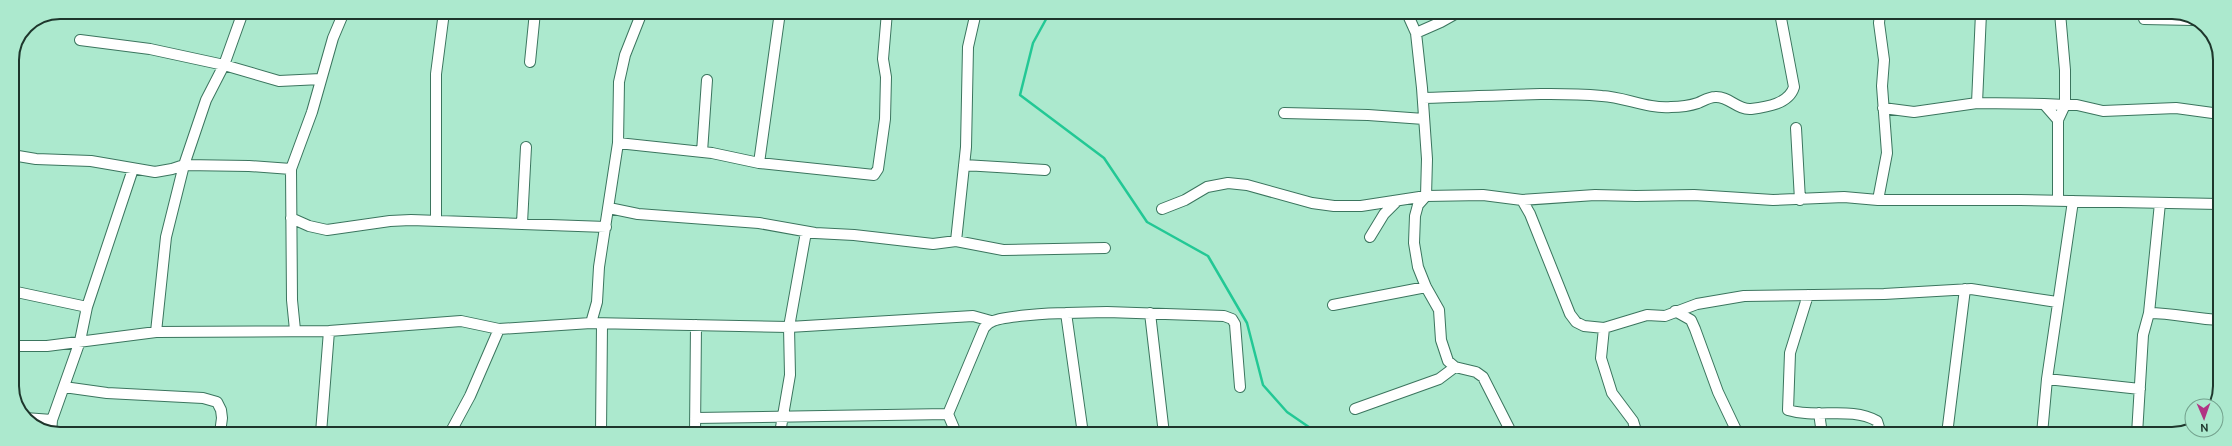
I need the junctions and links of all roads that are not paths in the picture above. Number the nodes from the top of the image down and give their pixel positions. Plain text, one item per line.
1 (240, 19) edge
2 (341, 19) edge
3 (443, 19) edge
4 (534, 19) edge
5 (639, 19) edge
6 (779, 19) edge
7 (886, 19) edge
8 (974, 19) edge
9 (1410, 19) edge
10 (1446, 19) edge
11 (1781, 19) edge
12 (1879, 19) edge
13 (1981, 19) edge
14 (2061, 19) edge
15 (2144, 19) dead end
16 (2177, 20) edge
17 (1416, 33) junction
18 (80, 40) dead end
19 (530, 62) dead end
20 (224, 65) junction
21 (322, 79) junction
22 (707, 80) dead end
23 (298, 81) junction
24 (317, 94) junction
25 (1423, 98) junction
26 (1977, 103) junction
27 (2044, 104) junction
28 (2065, 105) junction
29 (1883, 108) junction
30 (1284, 113) dead end
31 (2213, 113) edge
32 (1424, 119) junction
33 (2058, 120) junction
34 (1796, 128) dead end
35 (618, 143) junction
36 (526, 147) dead end
37 (702, 152) junction
38 (19, 156) edge
39 (759, 163) junction
40 (184, 165) junction
41 (964, 165) junction
42 (133, 169) junction
43 (291, 169) junction
44 (1045, 170) dead end
45 (1426, 196) junction
46 (1522, 200) junction
47 (1800, 200) junction
48 (1878, 200) junction
49 (2058, 201) junction
50 (2073, 201) junction
51 (1396, 202) junction
52 (2160, 203) junction
53 (2213, 204) edge
54 (609, 208) junction
55 (1162, 209) dead end
56 (291, 218) junction
57 (436, 220) junction
58 (522, 223) junction
59 (606, 227) junction
60 (806, 232) junction
61 (1370, 237) dead end
62 (956, 242) junction
63 (1105, 248) dead end
64 (1426, 287) junction
65 (1965, 289) junction
66 (19, 292) edge
67 (1808, 295) junction
68 (2057, 302) junction
69 (1333, 305) dead end
70 (87, 306) junction
71 (1675, 311) junction
72 (1066, 313) junction
73 (1150, 313) junction
74 (2149, 313) junction
75 (2213, 320) edge
76 (991, 322) junction
77 (591, 324) junction
78 (602, 324) junction
79 (696, 325) junction
80 (789, 326) junction
81 (1604, 328) junction
82 (499, 329) junction
83 (295, 330) junction
84 (329, 331) junction
85 (156, 332) junction
86 (80, 341) junction
87 (19, 346) edge
88 (1455, 367) junction
89 (2047, 378) junction
90 (64, 387) junction
91 (1240, 387) dead end
92 (2140, 389) junction
93 (1355, 409) dead end
94 (1819, 413) junction
95 (948, 414) junction
96 (782, 417) junction
97 (695, 418) junction
98 (35, 419) edge
99 (52, 420) junction
100 (52, 426) edge
101 (220, 427) edge
102 (321, 427) edge
103 (453, 427) edge
104 (601, 427) edge
105 (695, 427) edge
106 (781, 427) edge
107 (953, 427) edge
108 (1082, 427) edge
109 (1163, 427) edge
110 (1508, 427) edge
111 (1635, 427) edge
112 (1735, 427) edge
113 (1821, 427) edge
114 (1879, 427) edge
115 (1948, 427) edge
116 (2043, 427) edge
117 (2137, 427) edge

1 - 20 street
2 - 21 street
3 - 57 street
4 - 19 street
5 - 35 street
6 - 39 street
7 - 39 street
8 - 41 street
9 - 17 street
10 - 17 street
11 - 25 street
12 - 29 street
13 - 26 street
14 - 28 street
15 - 16 street
17 - 25 street
18 - 20 street
20 - 23 street
20 - 40 street
21 - 23 street
21 - 24 street
22 - 37 street
23 - 24 street
24 - 43 street
25 - 32 street
26 - 27 street
26 - 29 street
27 - 28 street
27 - 33 street
28 - 31 street
28 - 33 street
29 - 48 street
30 - 32 street
32 - 45 street
33 - 49 street
34 - 47 street
35 - 37 street
35 - 54 street
36 - 58 street
37 - 39 street
38 - 42 street
40 - 42 street
40 - 43 street
40 - 85 street
41 - 44 street
41 - 62 street
42 - 70 street
43 - 56 street
45 - 46 street
45 - 51 street
45 - 64 street
46 - 47 street
46 - 81 street
47 - 48 street
48 - 49 street
49 - 50 street
50 - 52 street
50 - 68 street
51 - 55 street
51 - 61 street
52 - 53 street
52 - 74 street
54 - 59 street
54 - 60 street
56 - 57 street
56 - 83 street
57 - 58 street
58 - 59 street
59 - 77 street
60 - 62 street
60 - 80 street
62 - 63 street
64 - 69 street
64 - 88 street
65 - 67 street
65 - 68 street
65 - 115 street
66 - 70 street
67 - 71 street
67 - 94 street
68 - 89 street
70 - 86 street
71 - 81 street
71 - 112 street
72 - 73 street
72 - 76 street
72 - 108 street
73 - 91 street
73 - 109 street
74 - 75 street
74 - 92 street
76 - 80 street
76 - 95 street
77 - 78 street
77 - 82 street
78 - 79 street
78 - 104 street
79 - 80 street
79 - 97 street
80 - 96 street
81 - 111 street
82 - 84 street
82 - 103 street
83 - 84 street
83 - 85 street
84 - 102 street
85 - 86 street
86 - 87 street
86 - 90 street
88 - 93 street
88 - 110 street
89 - 92 street
89 - 116 street
90 - 99 street
90 - 101 street
92 - 117 street
94 - 113 street
94 - 114 street
95 - 96 street
95 - 107 street
96 - 97 street
96 - 106 street
97 - 105 street
98 - 99 street
99 - 100 street

